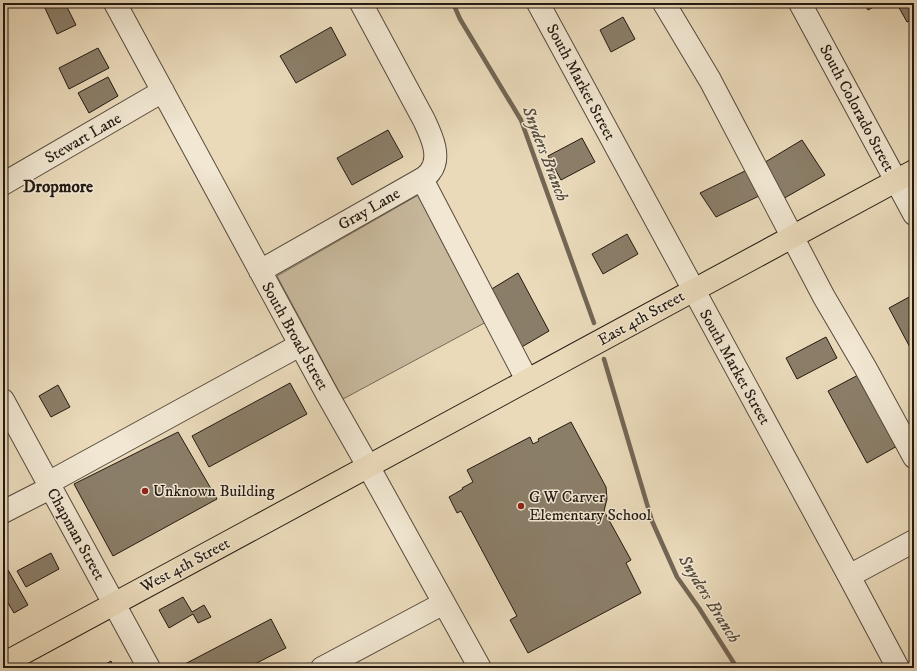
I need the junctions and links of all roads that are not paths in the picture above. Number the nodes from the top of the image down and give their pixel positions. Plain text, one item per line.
1 (115, 3) edge
2 (361, 3) edge
3 (539, 3) edge
4 (664, 3) edge
5 (800, 3) edge
6 (163, 91) junction
7 (905, 176) edge
8 (422, 179) junction
9 (3, 184) edge
10 (914, 214) edge
11 (792, 237) junction
12 (260, 271) junction
13 (694, 290) junction
14 (300, 345) junction
15 (528, 380) junction
16 (3, 400) edge
17 (914, 457) edge
18 (368, 466) junction
19 (49, 485) junction
20 (3, 512) edge
21 (914, 540) edge
22 (849, 576) junction
23 (444, 603) junction
24 (113, 604) junction
25 (3, 664) edge
26 (149, 668) edge
27 (322, 668) edge
28 (480, 668) edge
29 (898, 668) edge

1 - 6 street, South Broad Street
2 - 8 street, Gray Lane
3 - 13 street, South Market Street
4 - 11 street
5 - 7 street, South Colorado Street
6 - 9 street, Stewart Lane
6 - 12 street, South Broad Street
7 - 10 street, South Colorado Street
7 - 11 main road, East 4th Street
8 - 12 street, Gray Lane
8 - 15 street
11 - 13 main road, East 4th Street
11 - 17 street
12 - 14 street, South Broad Street
13 - 15 main road, East 4th Street
13 - 22 street, South Market Street
14 - 18 street, South Broad Street
14 - 19 street
15 - 18 main road, East 4th Street
16 - 19 street, Chapman Street
18 - 23 street, South Broad Street
18 - 24 main road, West 4th Street
19 - 20 street
19 - 24 street, Chapman Street
21 - 22 street
22 - 29 street, South Market Street
23 - 27 street
23 - 28 street, South Broad Street
24 - 25 main road, West 4th Street
24 - 26 street, Chapman Street

